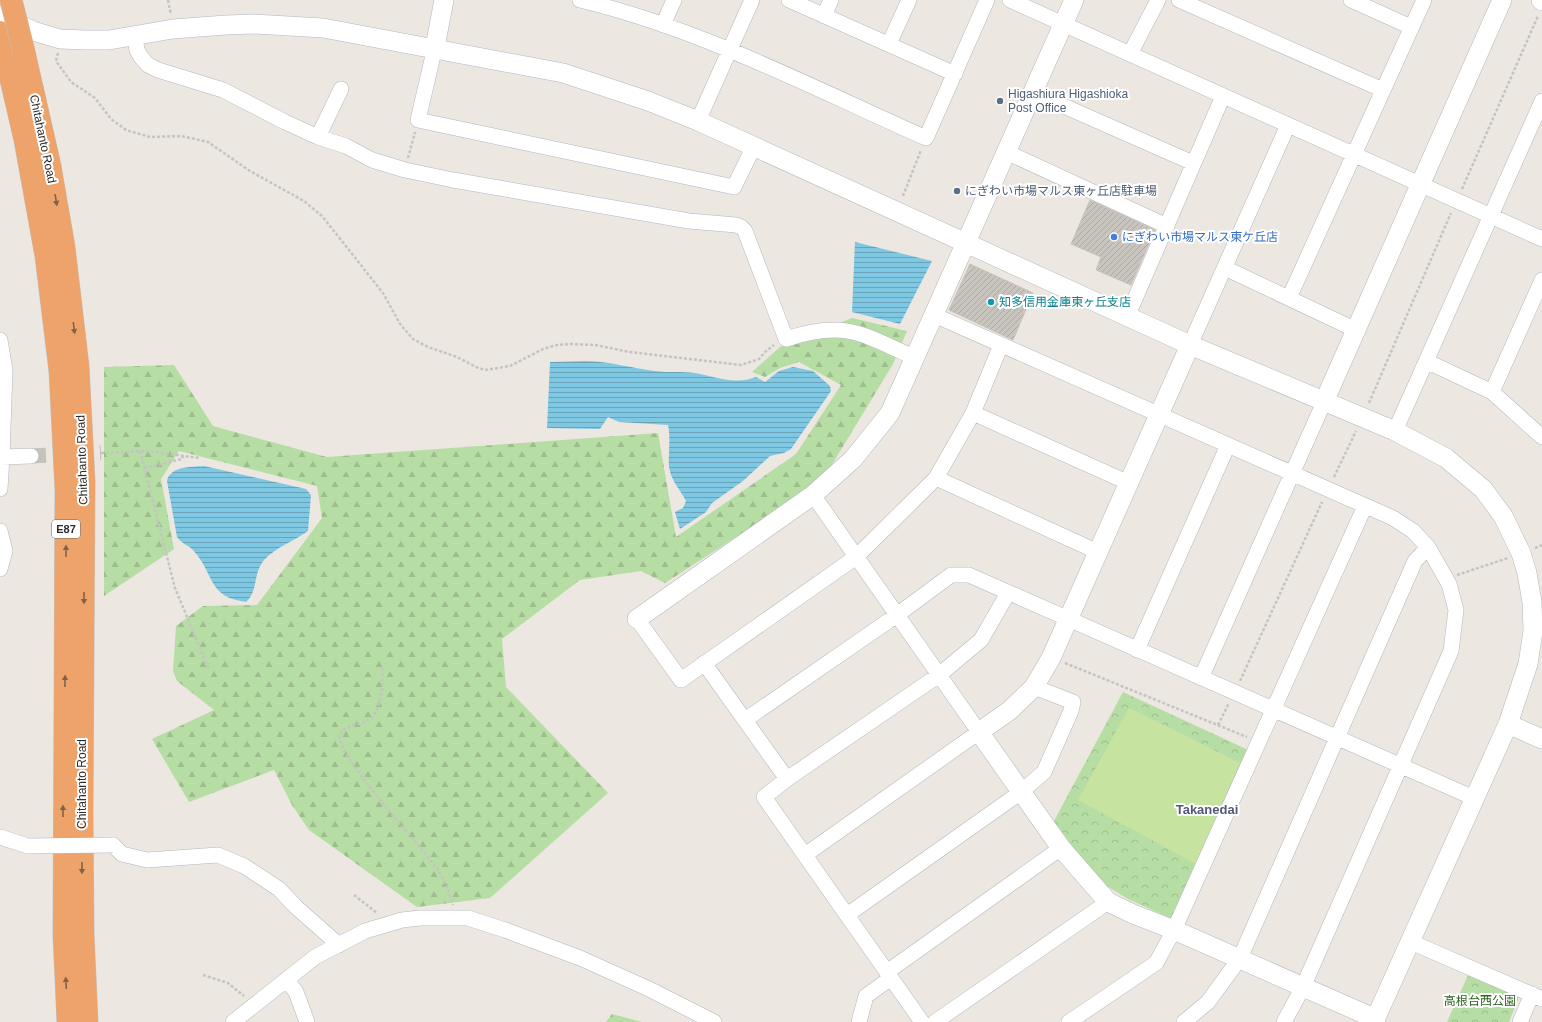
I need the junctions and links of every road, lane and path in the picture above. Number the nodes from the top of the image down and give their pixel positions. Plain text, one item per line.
1 (11, 0) edge
2 (444, 0) edge
3 (674, 0) edge
4 (752, 0) edge
5 (789, 0) edge
6 (831, 0) edge
7 (909, 0) edge
8 (987, 0) edge
9 (1010, 0) edge
10 (1074, 0) edge
11 (1158, 0) edge
12 (1179, 0) edge
13 (1351, 0) edge
14 (1424, 0) edge
15 (1502, 0) edge
16 (589, 1) edge
17 (1540, 5) edge
18 (0, 16) edge
19 (824, 16) junction
20 (1063, 24) junction
21 (663, 25) junction
22 (1411, 27) junction
23 (1, 37) edge
24 (135, 37) junction
25 (60, 39) junction
26 (889, 44) junction
27 (435, 48) junction
28 (730, 50) junction
29 (1130, 54) junction
30 (955, 74) junction
31 (341, 89) dead end
32 (1383, 90) junction
33 (1032, 92) junction
34 (1223, 96) junction
35 (1542, 101) edge
36 (418, 120) junction
37 (698, 121) junction
38 (1288, 125) junction
39 (318, 137) junction
40 (926, 138) junction
41 (754, 146) junction
42 (1006, 152) junction
43 (1354, 155) junction
44 (1194, 163) junction
45 (405, 170) junction
46 (1420, 184) junction
47 (903, 196) dead end
48 (1456, 201) junction
49 (1491, 216) junction
50 (1166, 226) junction
51 (1542, 239) edge
52 (966, 242) junction
53 (1225, 268) junction
54 (1542, 280) edge
55 (1289, 298) junction
56 (934, 314) junction
57 (1127, 317) junction
58 (1356, 330) junction
59 (786, 339) junction
60 (0, 340) edge
61 (1001, 345) junction
62 (1190, 346) junction
63 (913, 357) junction
64 (1426, 361) junction
65 (1492, 392) junction
66 (1324, 402) junction
67 (1366, 408) dead end
68 (973, 413) junction
69 (1159, 415) junction
70 (1358, 427) dead end
71 (1395, 431) junction
72 (1542, 437) edge
73 (1228, 445) junction
74 (140, 451) junction
75 (101, 453) tunnel mouth
76 (31, 456) tunnel mouth
77 (183, 456) junction
78 (2, 457) junction
79 (200, 458) dead end
80 (144, 468) junction
81 (1292, 474) junction
82 (936, 478) junction
83 (1129, 483) junction
84 (0, 489) edge
85 (1328, 490) junction
86 (813, 495) junction
87 (1365, 506) junction
88 (0, 531) edge
89 (1428, 547) junction
90 (1098, 552) junction
91 (1521, 553) junction
92 (856, 557) junction
93 (0, 569) edge
94 (1446, 578) junction
95 (1008, 593) junction
96 (897, 615) junction
97 (637, 619) joint
98 (1068, 619) junction
99 (1137, 650) junction
100 (1051, 658) junction
101 (704, 663) junction
102 (382, 668) dead end
103 (209, 670) dead end
104 (939, 675) junction
105 (1201, 678) junction
106 (1034, 687) junction
107 (1235, 693) junction
108 (1274, 710) junction
109 (745, 720) junction
110 (1508, 724) junction
111 (1218, 725) junction
112 (979, 732) junction
113 (1337, 738) junction
114 (1542, 739) edge
115 (1259, 741) junction
116 (1402, 766) junction
117 (787, 779) junction
118 (1021, 792) junction
119 (1474, 798) junction
120 (0, 837) edge
121 (1061, 848) junction
122 (805, 855) junction
123 (354, 895) dead end
124 (1108, 902) junction
125 (847, 915) junction
126 (454, 918) junction
127 (385, 925) junction
128 (1174, 930) junction
129 (1411, 942) junction
130 (339, 945) junction
131 (1240, 958) junction
132 (203, 975) dead end
133 (889, 975) junction
134 (287, 980) junction
135 (1303, 987) junction
136 (1537, 997) edge
137 (254, 1007) junction
138 (1375, 1020) edge
139 (68, 1022) edge
140 (87, 1022) edge
141 (233, 1022) edge
142 (307, 1022) edge
143 (714, 1022) edge
144 (859, 1022) edge
145 (922, 1022) edge
146 (935, 1022) edge
147 (1069, 1022) edge
148 (1184, 1022) edge
149 (1284, 1022) edge
150 (1520, 1022) edge

1 -> 140 highway, Chitahanto Road / E87, bridge
2 - 27 street
3 - 21 street
4 - 28 street
5 - 19 street
6 - 19 street
7 - 26 street
8 - 30 street
9 - 20 street
10 - 20 street
11 - 29 street
12 - 32 street
13 - 22 street
14 - 22 street
15 - 46 street
16 - 21 street
17 - 48 path
18 - 25 street
19 - 26 street
20 - 29 street
20 - 33 street
21 - 28 street
22 - 32 street
139 -> 23 highway, Chitahanto Road / E87
24 - 25 street
24 - 27 street
24 - 39 street
25 - 59 path
26 - 30 street
27 - 36 street
27 - 37 street
28 - 37 street
28 - 40 street
29 - 34 street
30 - 40 street
31 - 39 street
32 - 43 street
33 - 42 street
33 - 44 street
34 - 38 street
34 - 44 street
35 - 49 street
36 - 41 street
36 - 45 path
37 - 41 street
38 - 43 street
38 - 53 street
39 - 45 street
40 - 47 path
41 - 52 street
42 - 50 street
42 - 52 street
43 - 46 street
43 - 55 street
44 - 50 street
45 - 59 street
46 - 48 street
46 - 58 street
48 - 49 street
48 - 67 path
49 - 51 street
49 - 64 street
50 - 57 street
52 - 56 street
52 - 57 street
53 - 55 street
53 - 62 street
54 - 65 street
55 - 58 street
56 - 61 street
56 - 63 street
57 - 62 street
58 - 66 street
59 - 63 street
60 - 78 street
61 - 68 street
61 - 69 street
62 - 66 street
62 - 69 street
63 - 86 street
64 - 65 street
64 - 71 street
65 - 72 street
66 - 71 street
66 - 81 street
68 - 82 street
68 - 83 street
69 - 73 street
69 - 83 street
70 - 85 path
71 - 91 street
73 - 81 street
73 - 99 street
74 - 75 path
74 - 77 path
74 - 80 path
76 - 78 street
77 - 79 path
77 - 80 path
78 - 84 street
80 - 103 path
81 - 85 street
81 - 105 street
82 - 90 street
82 - 92 street
83 - 90 street
85 - 87 street
85 - 107 path
86 - 92 street
86 - 97 street
87 - 89 street
87 - 108 street
88 - 93 street
89 - 94 street
89 - 113 street
90 - 98 street
91 - 94 path
91 - 110 street
92 - 96 street
92 - 101 street
94 - 116 street
95 - 96 street
95 - 98 street
95 - 104 street
96 - 104 street
96 - 109 street
97 - 101 street
98 - 99 street
98 - 100 street
99 - 105 street
100 - 106 street
100 - 111 path
101 - 109 street
102 - 126 path
104 - 112 street
104 - 117 street
105 - 107 street
106 - 112 street
106 - 118 street
107 - 108 street
107 - 111 path
108 - 113 street
108 - 115 street
109 - 117 street
110 - 114 street
110 - 119 street
111 - 115 path
112 - 118 street
112 - 122 street
113 - 116 street
113 - 131 street
115 - 128 street
116 - 119 street
116 - 135 street
117 - 122 street
118 - 121 street
118 - 125 street
119 - 129 street
120 - 130 street, bridge
121 - 124 street
121 - 133 street
122 - 125 street
123 - 127 path
124 - 128 street
124 - 146 street
125 - 133 street
126 - 127 street
126 - 143 street
127 - 130 street
128 - 131 street
128 - 147 street
129 - 136 street
129 - 138 street
130 - 134 street
131 - 135 street
131 - 148 street
132 - 137 path
133 - 144 street
133 - 145 street
134 - 137 street
134 - 142 street
135 - 138 street
135 - 149 street
136 - 150 street
137 - 141 street

